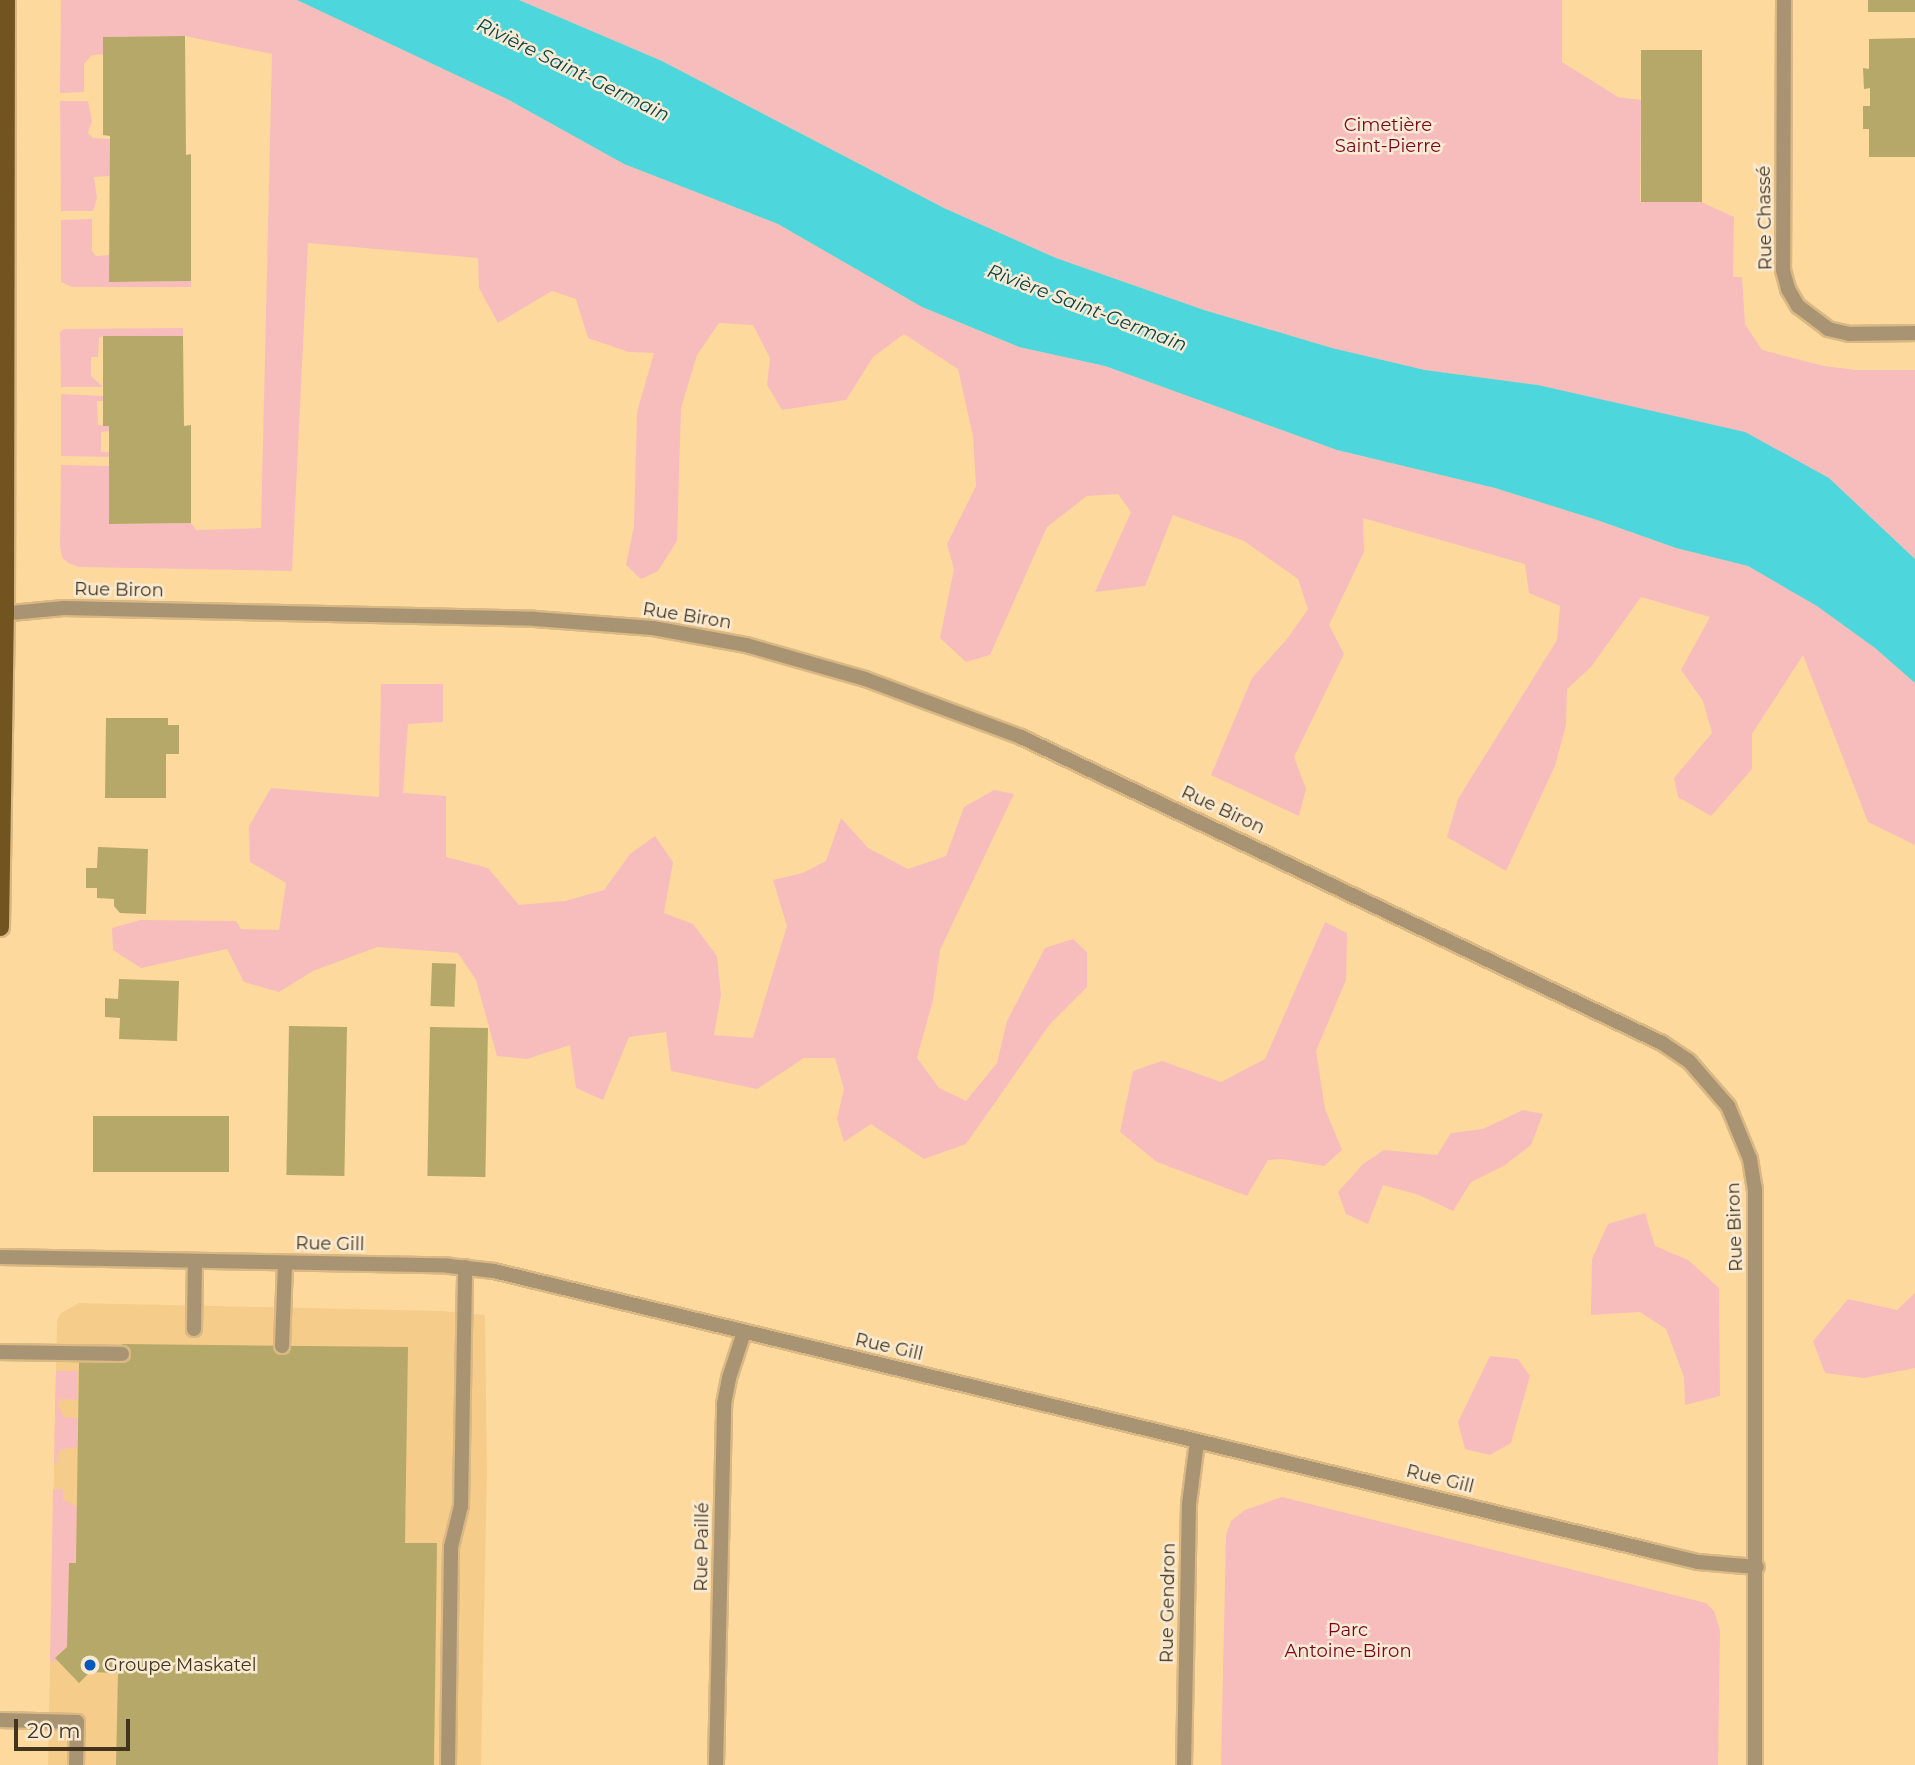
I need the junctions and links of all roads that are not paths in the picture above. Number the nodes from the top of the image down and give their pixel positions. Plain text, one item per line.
1 (5, 0) edge
2 (1784, 0) edge
3 (1915, 333) edge
4 (3, 614) edge
5 (0, 928) edge
6 (0, 1257) edge
7 (195, 1261) junction
8 (285, 1263) junction
9 (465, 1268) junction
10 (194, 1328) dead end
11 (744, 1332) junction
12 (282, 1346) dead end
13 (0, 1352) edge
14 (122, 1354) dead end
15 (1197, 1442) junction
16 (1757, 1567) junction
17 (0, 1720) edge
18 (76, 1765) edge
19 (448, 1765) edge
20 (716, 1765) edge
21 (1184, 1765) edge
22 (1755, 1765) edge

1 - 4 main road
2 - 3 street, Rue Chassé
4 - 5 main road
4 - 16 street, Rue Biron
6 - 7 street, Rue Gill
7 - 8 street, Rue Gill
7 - 10 street
8 - 9 street, Rue Gill
8 - 12 street
9 - 11 street, Rue Gill
9 - 19 street
11 - 15 street, Rue Gill
11 - 20 street, Rue Paillé
13 - 14 street
15 - 16 street, Rue Gill
15 - 21 street, Rue Gendron
16 - 22 street, Rue Biron
17 - 18 street

